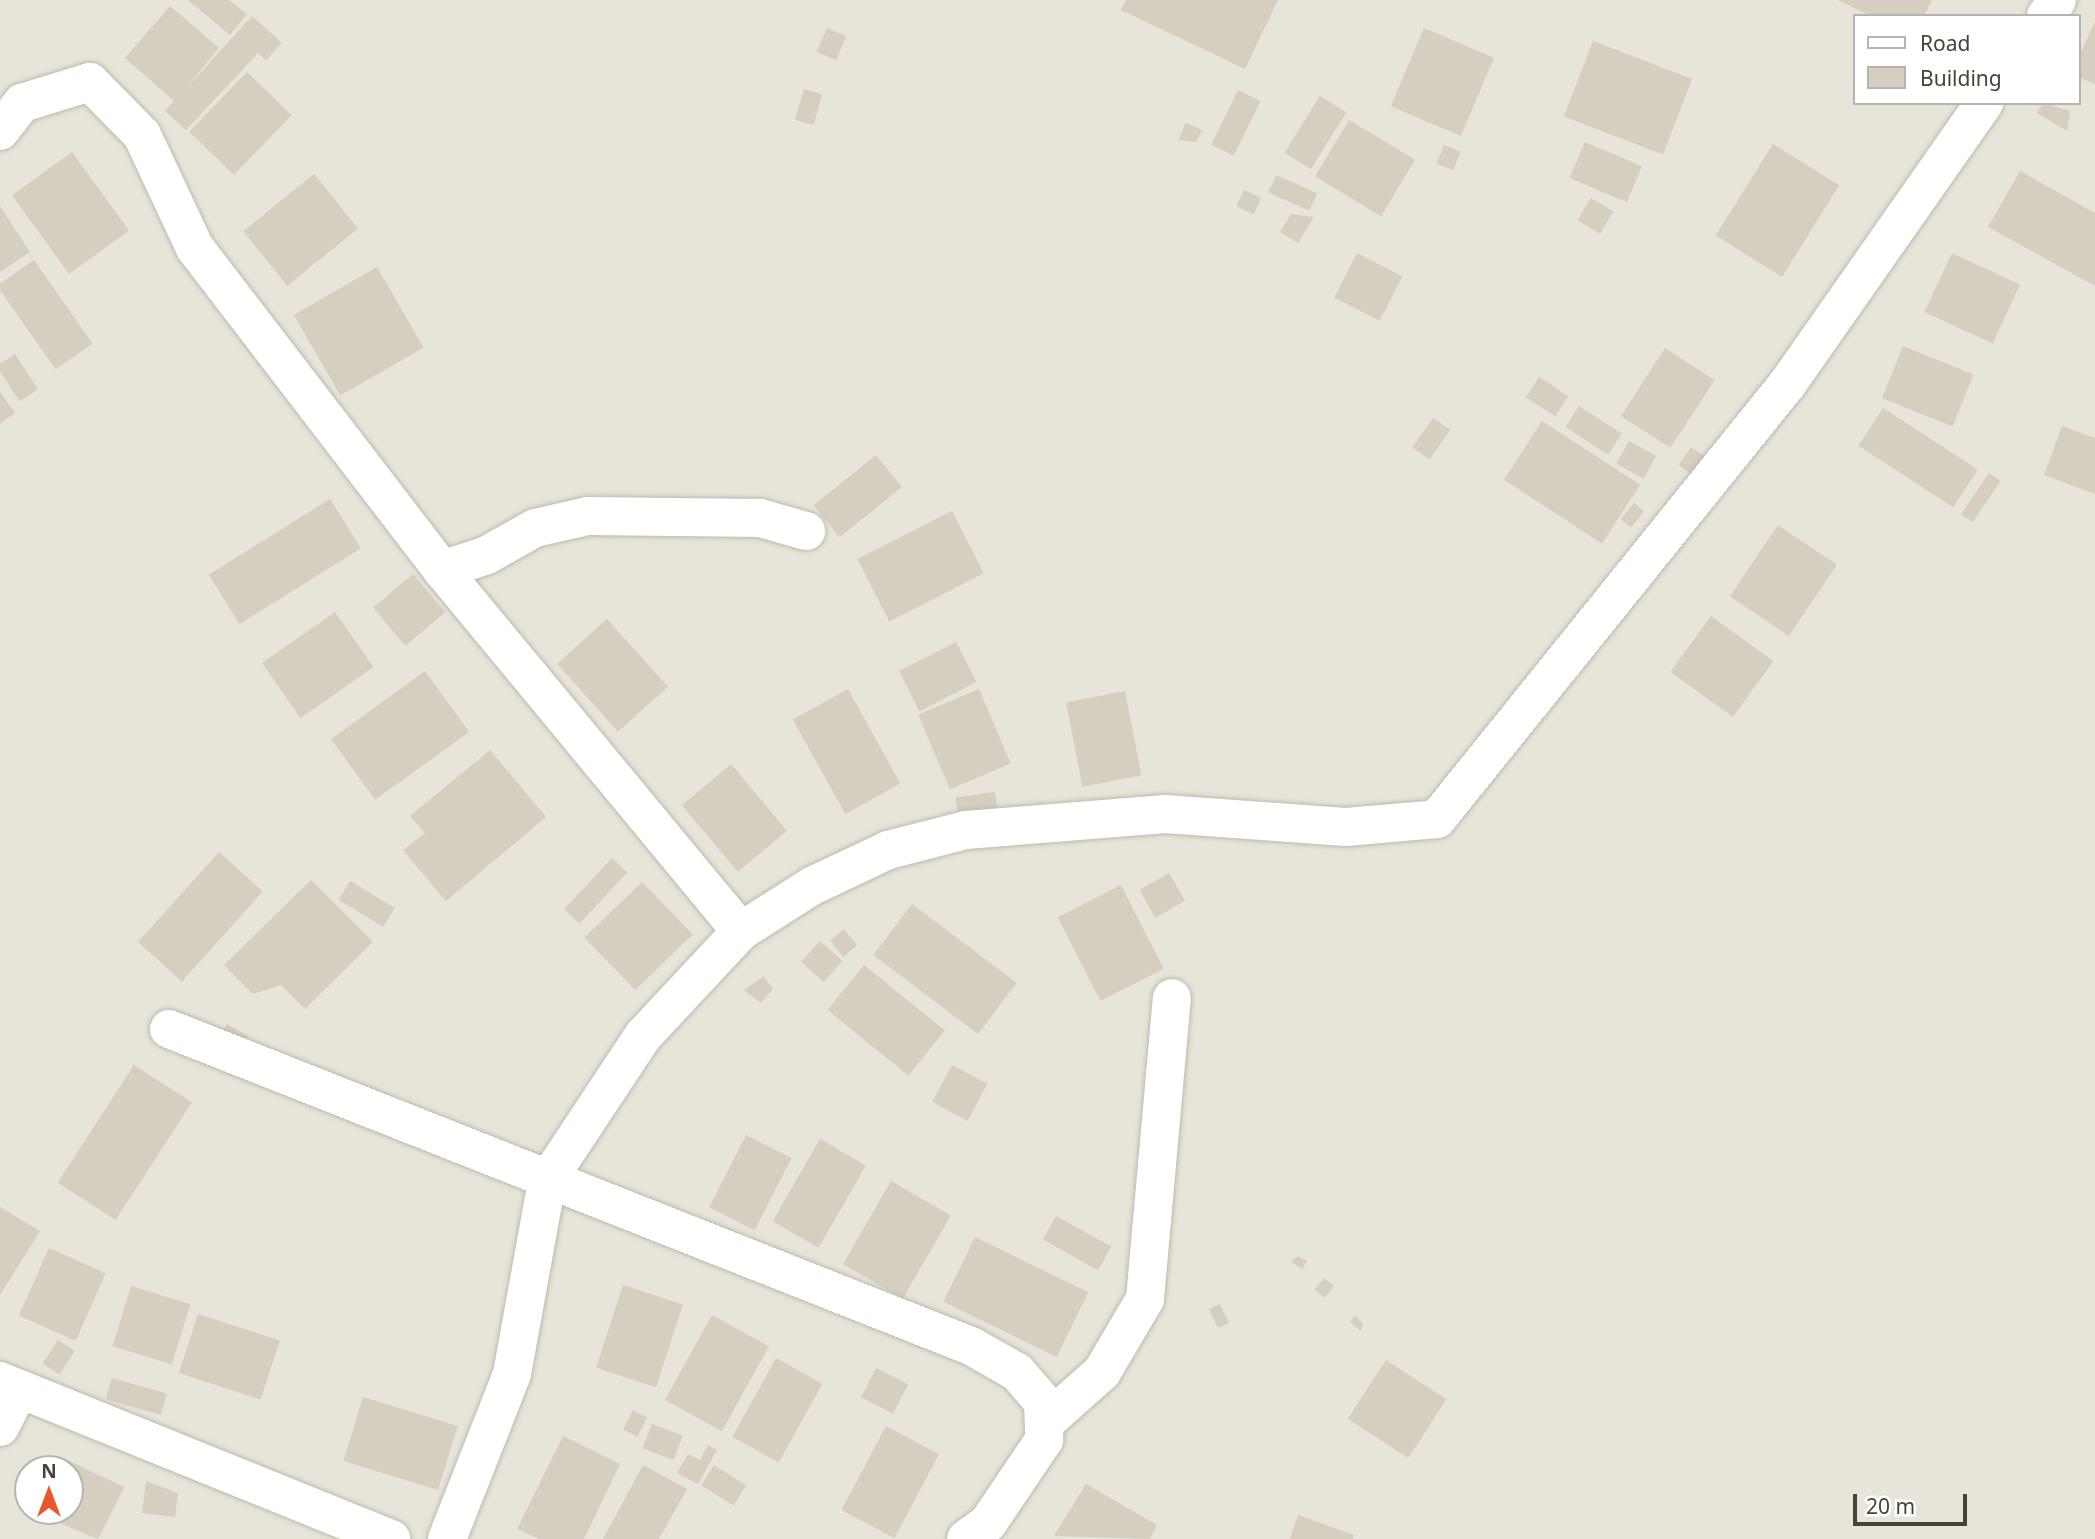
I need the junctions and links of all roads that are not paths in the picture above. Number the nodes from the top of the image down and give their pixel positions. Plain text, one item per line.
1 (1983, 105) edge
2 (0, 131) edge
3 (806, 531) dead end
4 (442, 570) junction
5 (741, 931) junction
6 (1172, 998) dead end
7 (169, 1029) dead end
8 (547, 1181) junction
9 (10, 1386) edge
10 (1048, 1420) junction
11 (0, 1427) edge
12 (988, 1534) edge
13 (391, 1539) edge
14 (447, 1539) edge

1 - 5 street
2 - 4 street
3 - 4 street
4 - 5 street
5 - 8 street
6 - 10 street
7 - 8 street
8 - 10 street
8 - 14 street
9 - 11 street
9 - 13 street
10 - 12 street

